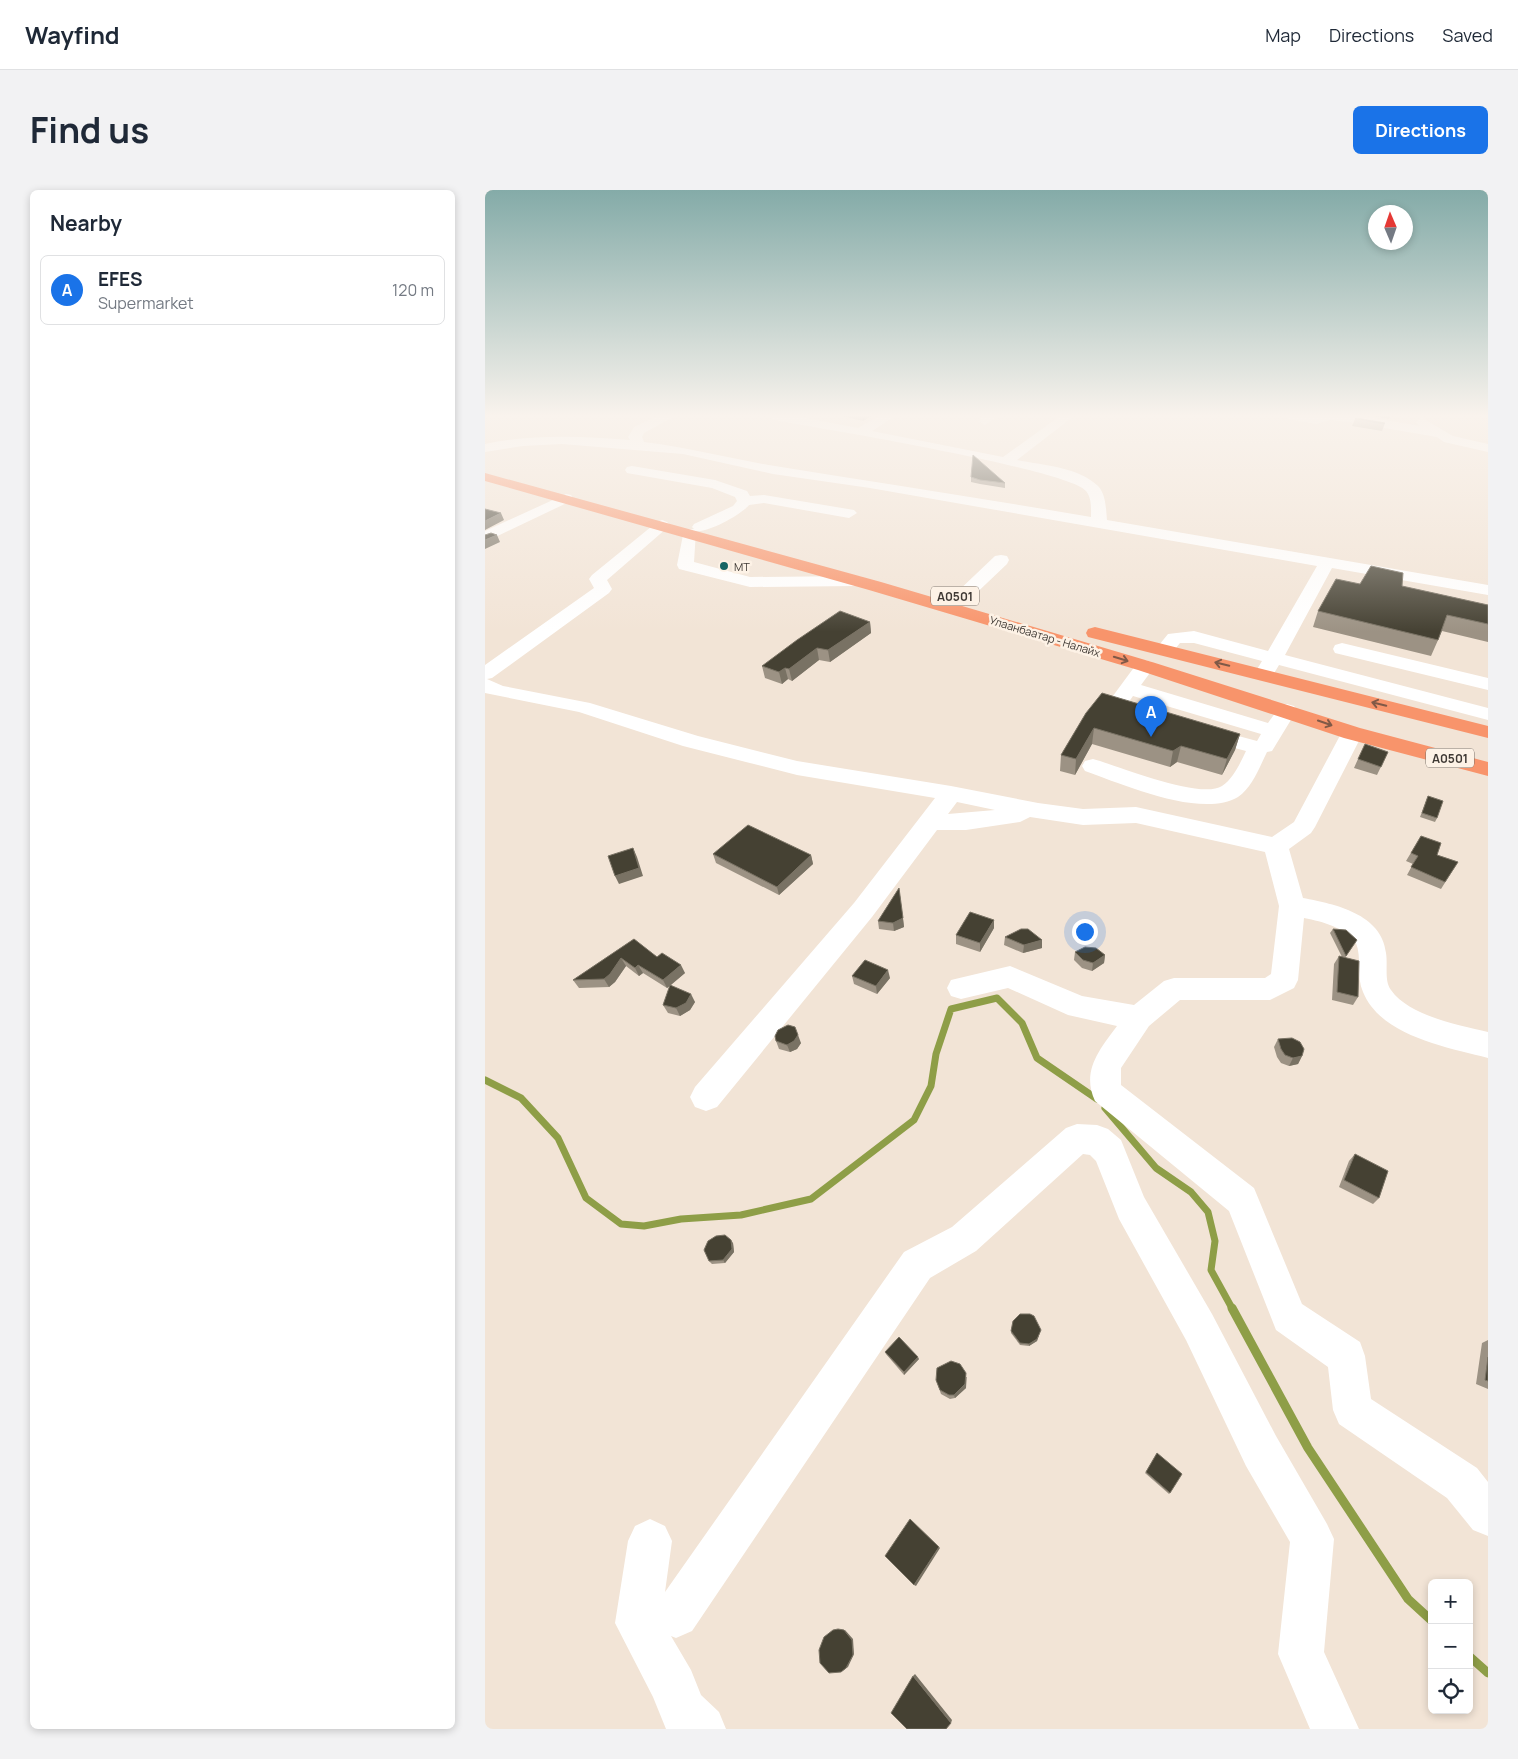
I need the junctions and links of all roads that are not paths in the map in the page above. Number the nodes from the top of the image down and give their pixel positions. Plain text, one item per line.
1 (527, 488) edge
2 (547, 488) edge
3 (726, 488) edge
4 (892, 488) edge
5 (1091, 488) edge
6 (566, 498) junction
7 (744, 501) junction
8 (849, 513) dead end
9 (1099, 524) junction
10 (662, 525) junction
11 (695, 530) junction
12 (485, 537) edge
13 (1001, 560) dead end
14 (1326, 564) junction
15 (856, 581) junction
16 (1488, 590) edge
17 (961, 598) junction
18 (1342, 649) dead end
19 (1164, 650) junction
20 (1275, 657) junction
21 (1145, 666) junction
22 (485, 674) edge
23 (1264, 674) junction
24 (1488, 684) edge
25 (485, 685) edge
26 (1129, 688) junction
27 (1287, 710) junction
28 (1488, 714) edge
29 (1427, 715) junction
30 (1274, 731) junction
31 (1352, 732) junction
32 (1488, 733) edge
33 (1259, 748) junction
34 (1413, 748) junction
35 (1093, 766) dead end
36 (1481, 767) edge
37 (951, 793) junction
38 (1038, 811) junction
39 (932, 822) junction
40 (1276, 846) junction
41 (1292, 906) junction
42 (961, 988) dead end
43 (1139, 1018) junction
44 (1488, 1045) edge
45 (707, 1097) dead end
46 (1488, 1515) edge
47 (650, 1541) dead end
48 (676, 1615) dead end
49 (702, 1729) edge
50 (1335, 1729) edge

1 - 6 highway, Улаанбаатар - Налайх / A0501
2 - 11 highway, Улаанбаатар - Налайх / A0501
3 - 7 street
4 - 9 street
5 - 9 street
6 - 10 highway, Улаанбаатар - Налайх / A0501
6 - 12 street
7 - 8 street
7 - 11 street
9 - 14 street
10 - 11 highway, Улаанбаатар - Налайх / A0501
10 - 22 street
11 - 15 highway, Улаанбаатар - Налайх / A0501
11 - 15 street
11 - 17 highway, Улаанбаатар - Налайх / A0501
13 - 17 street
14 - 16 street
14 - 20 street
15 -> 21 highway, Улаанбаатар - Налайх / A0501
17 - 19 highway, Улаанбаатар - Налайх / A0501
18 - 24 street
19 - 20 street
23 -> 19 highway, Улаанбаатар - Налайх / A0501
20 - 23 street
20 - 28 street
21 - 26 street
21 - 27 highway, Улаанбаатар - Налайх / A0501
29 -> 23 highway, Улаанбаатар - Налайх / A0501
25 - 37 street
26 - 30 street
26 - 33 street
27 - 30 street
27 -> 31 highway, Улаанбаатар - Налайх / A0501
29 - 32 highway, Улаанбаатар - Налайх / A0501
29 - 34 highway
30 - 33 street
31 - 34 highway, Улаанбаатар - Налайх / A0501
31 - 40 street
32 - 36 highway
33 - 35 street
34 - 36 highway, Улаанбаатар - Налайх / A0501
37 - 38 street
37 - 39 street
38 - 39 street
38 - 40 street
39 - 45 street
40 - 41 street
41 - 43 street
41 - 44 street
42 - 43 street
43 - 46 street
47 - 49 street
48 - 50 street

